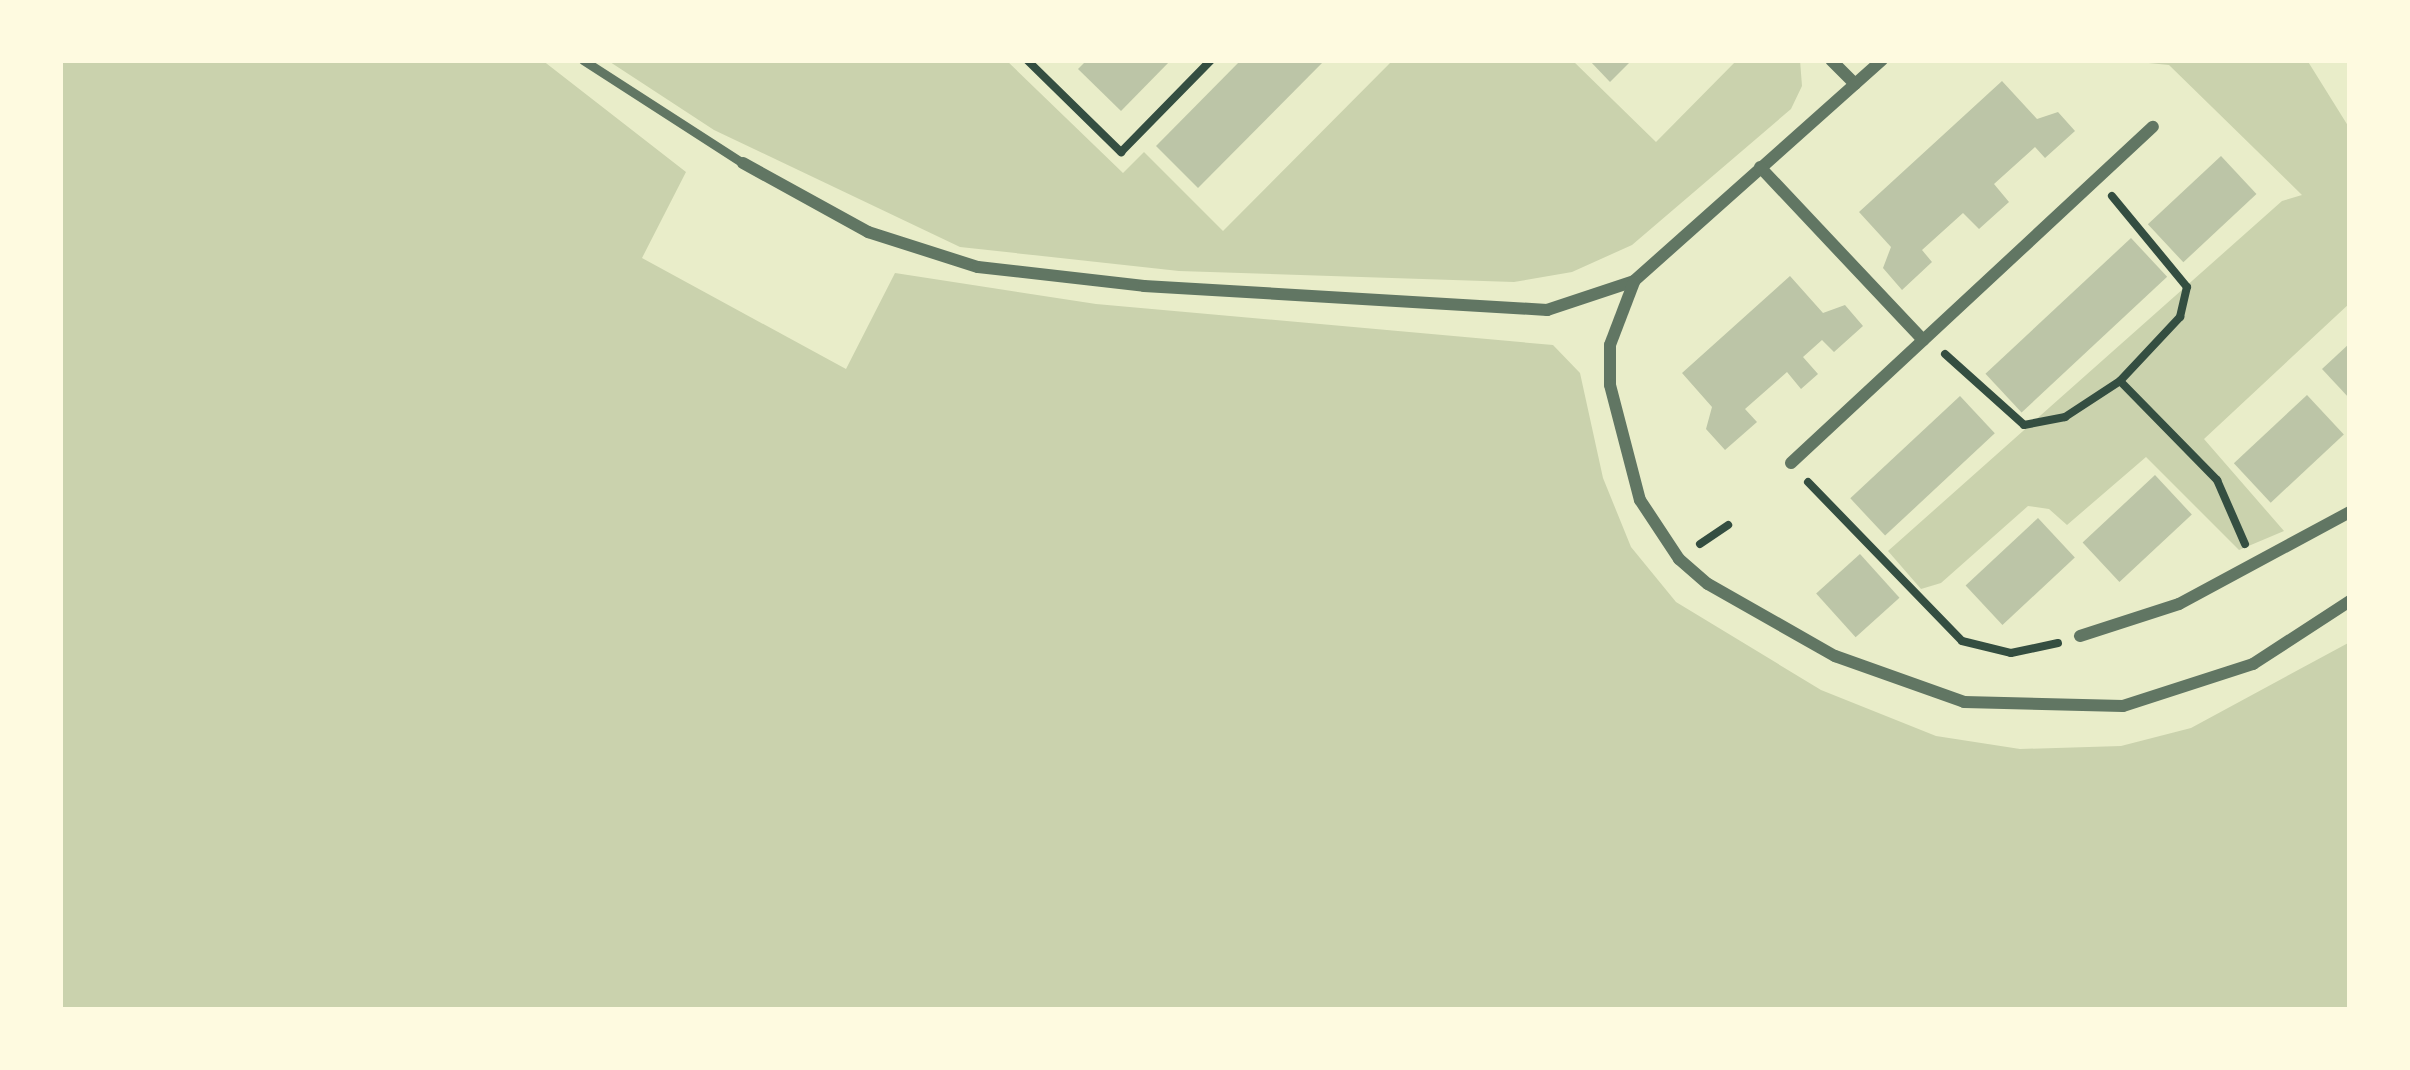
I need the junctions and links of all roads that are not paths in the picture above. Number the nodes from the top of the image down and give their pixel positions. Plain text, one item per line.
1 (583, 60) edge
2 (1831, 60) edge
3 (1882, 60) edge
4 (1855, 83) junction
5 (2153, 127) dead end
6 (742, 164) joint
7 (1760, 166) junction
8 (1634, 281) junction
9 (1925, 338) junction
10 (1791, 463) road end
11 (2350, 512) edge
12 (2350, 602) edge
13 (2080, 636) road end

1 - 6 lane
2 - 4 street
3 - 4 street
4 - 7 street
5 - 9 street
6 - 8 street
7 - 8 street
7 - 9 street
8 - 12 street
9 - 10 street
11 - 13 street

